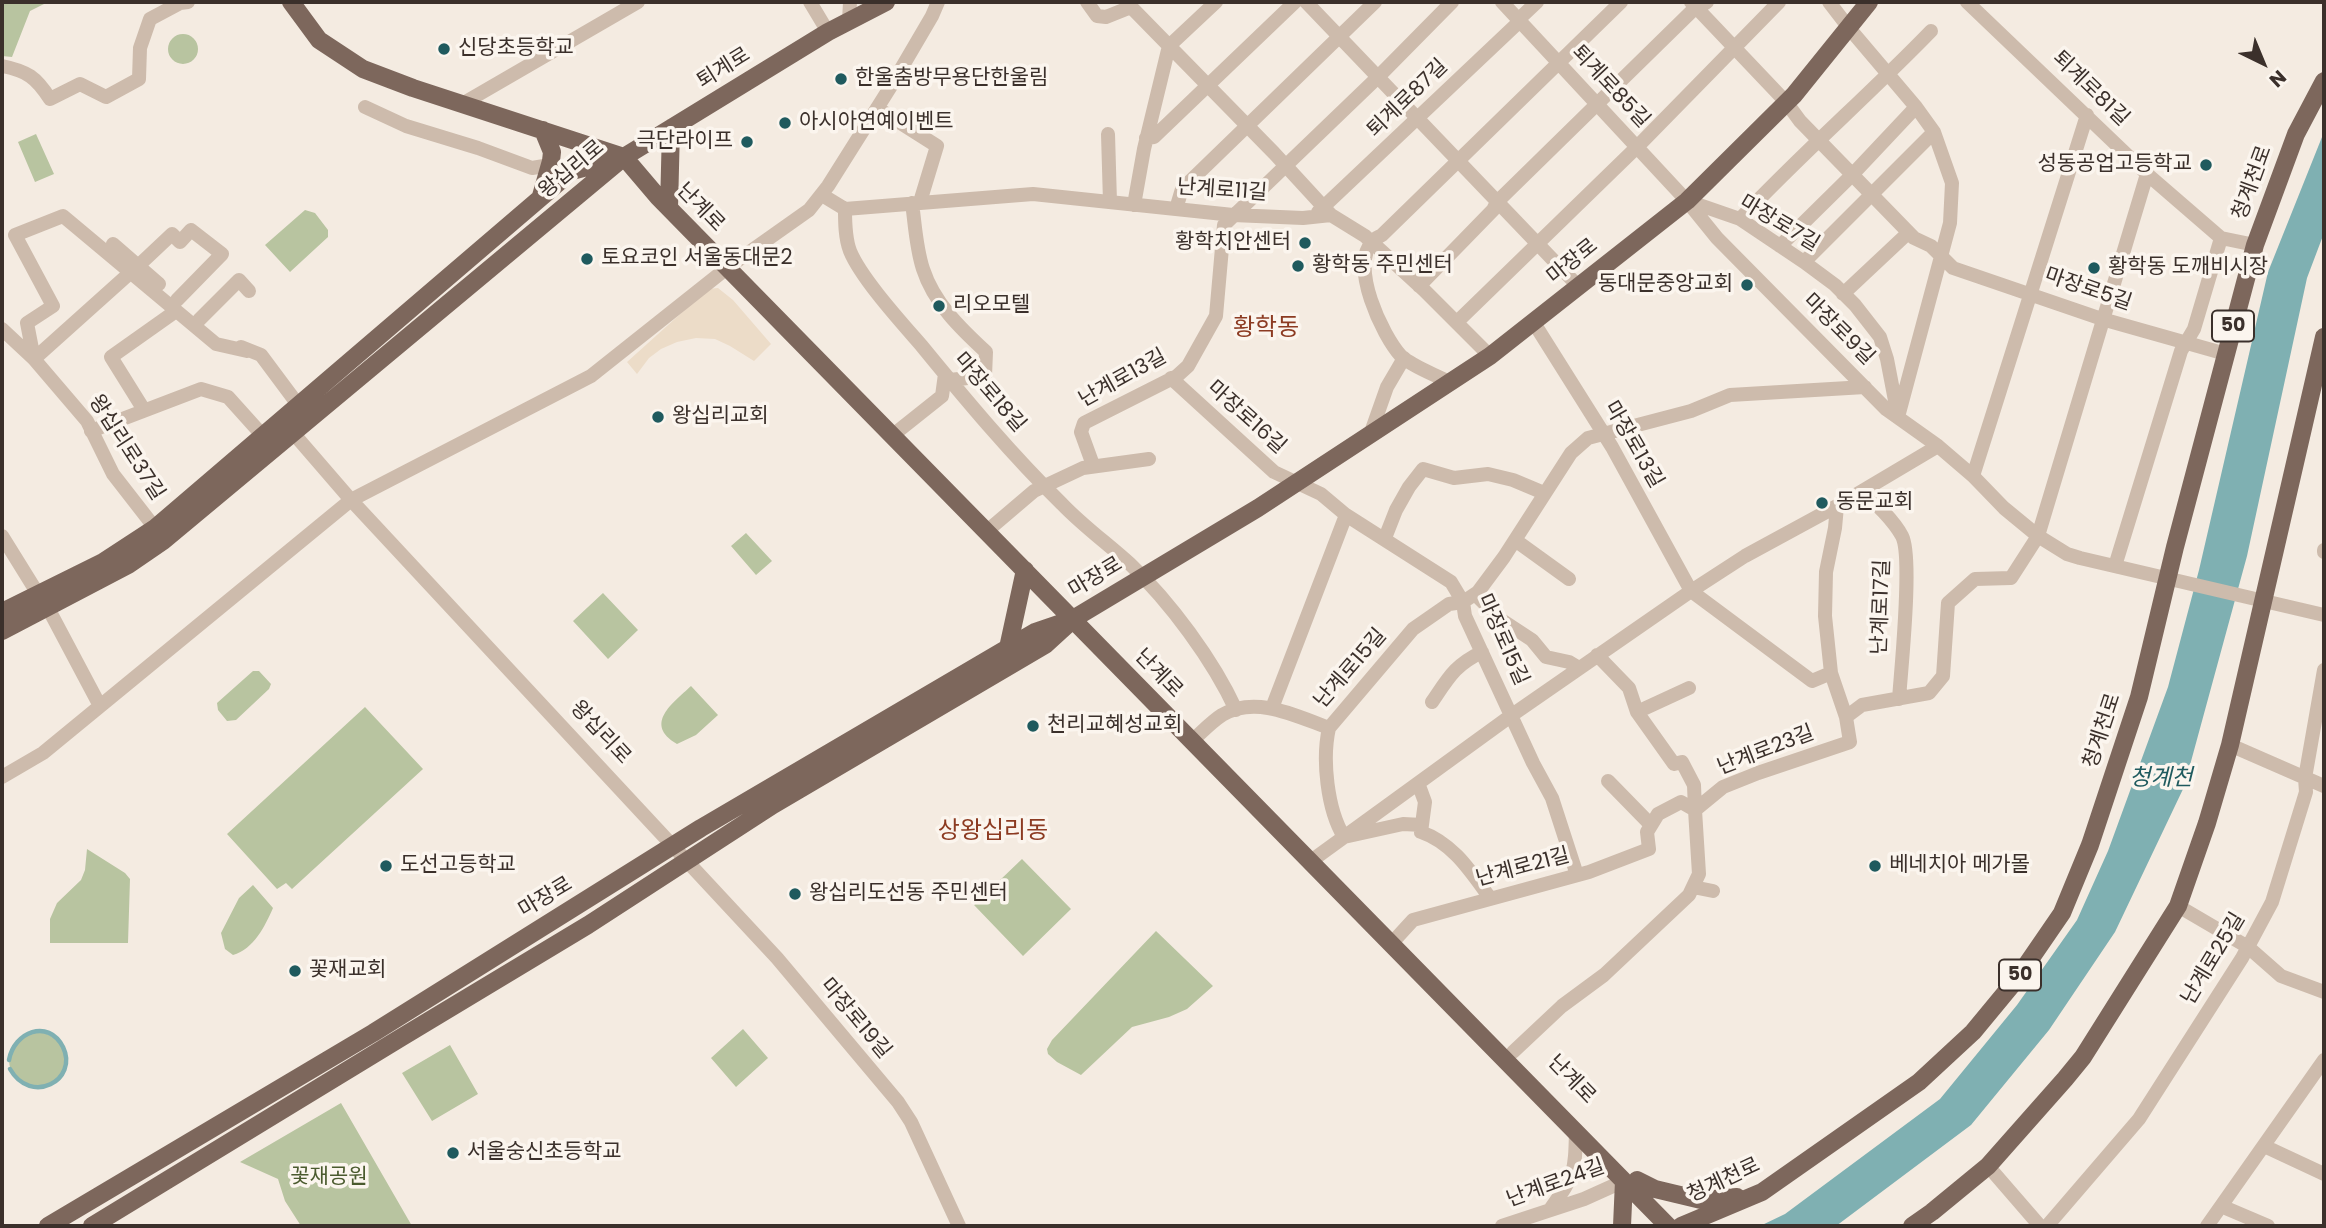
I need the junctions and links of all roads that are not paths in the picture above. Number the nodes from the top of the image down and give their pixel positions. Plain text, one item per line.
1 (188, 2) edge
2 (291, 2) edge
3 (638, 2) edge
4 (810, 2) edge
5 (850, 2) edge
6 (886, 2) edge
7 (938, 2) edge
8 (1087, 2) edge
9 (1216, 2) edge
10 (1294, 2) edge
11 (1306, 2) edge
12 (1375, 2) edge
13 (1452, 2) edge
14 (1502, 2) edge
15 (1537, 2) edge
16 (1621, 2) edge
17 (1779, 2) edge
18 (1829, 2) edge
19 (1868, 2) edge
20 (1968, 2) edge
21 (1134, 4) edge
22 (1698, 4) edge
23 (1520, 20) junction
24 (849, 21) junction
25 (1849, 28) junction
26 (1931, 31) dead end
27 (828, 32) junction
28 (1339, 36) junction
29 (1169, 46) junction
30 (1735, 47) junction
31 (1559, 62) junction
32 (2, 66) edge
33 (1888, 74) junction
34 (1378, 77) junction
35 (2324, 81) edge
36 (1208, 85) junction
37 (1786, 102) junction
38 (462, 104) junction
39 (1598, 104) junction
40 (365, 107) dead end
41 (1916, 107) junction
42 (877, 108) junction
43 (2087, 115) junction
44 (1417, 118) junction
45 (1248, 126) junction
46 (671, 128) junction
47 (543, 130) junction
48 (1934, 132) junction
49 (1108, 134) dead end
50 (1146, 138) junction
51 (1819, 141) junction
52 (1637, 147) junction
53 (624, 157) junction
54 (1458, 161) junction
55 (551, 165) junction
56 (1285, 165) junction
57 (2147, 174) junction
58 (1852, 175) junction
59 (1871, 194) junction
60 (822, 195) junction
61 (541, 196) junction
62 (1687, 201) junction
63 (1110, 202) junction
64 (1497, 202) junction
65 (916, 203) junction
66 (1134, 205) junction
67 (669, 208) junction
68 (845, 209) junction
69 (1176, 209) junction
70 (1323, 213) junction
71 (1233, 215) junction
72 (1740, 219) junction
73 (1908, 233) junction
74 (2221, 239) junction
75 (1371, 242) junction
76 (1537, 243) junction
77 (113, 244) dead end
78 (2255, 245) junction
79 (1780, 246) junction
80 (1942, 258) junction
81 (1804, 262) junction
82 (727, 268) junction
83 (134, 269) junction
84 (1419, 286) junction
85 (1579, 287) junction
86 (249, 291) dead end
87 (1843, 293) junction
88 (2031, 293) junction
89 (176, 305) junction
90 (2102, 319) junction
91 (199, 320) junction
92 (1457, 322) junction
93 (1534, 323) junction
94 (2, 329) edge
95 (2324, 337) edge
96 (2186, 342) junction
97 (247, 351) junction
98 (2226, 354) junction
99 (1490, 356) junction
100 (1404, 358) junction
101 (34, 359) junction
102 (948, 377) junction
103 (1171, 379) junction
104 (1449, 382) junction
105 (1865, 387) junction
106 (299, 406) junction
107 (144, 410) junction
108 (1898, 417) junction
109 (92, 431) junction
110 (294, 434) junction
111 (1604, 434) junction
112 (893, 435) junction
113 (1370, 435) junction
114 (264, 437) junction
115 (1938, 446) junction
116 (1149, 459) dead end
117 (1093, 465) junction
118 (1973, 476) junction
119 (1297, 482) junction
120 (1046, 487) junction
121 (1862, 492) junction
122 (1544, 493) junction
123 (351, 500) junction
124 (1837, 506) junction
125 (1346, 515) junction
126 (155, 528) junction
127 (987, 531) junction
128 (2, 536) edge
129 (2038, 536) junction
130 (1385, 538) junction
131 (1515, 540) junction
132 (2115, 566) junction
133 (1025, 570) junction
134 (1143, 577) junction
135 (1569, 579) dead end
136 (2172, 580) junction
137 (1691, 591) junction
138 (1469, 598) junction
139 (2256, 599) junction
140 (43, 601) junction
141 (2, 612) edge
142 (2324, 615) edge
143 (1073, 619) junction
144 (2, 631) edge
145 (1008, 648) junction
146 (1482, 652) junction
147 (1597, 655) junction
148 (1579, 668) junction
149 (2324, 670) edge
150 (1831, 673) junction
151 (1689, 688) dead end
152 (1899, 699) junction
153 (1432, 702) dead end
154 (100, 706) junction
155 (1272, 708) junction
156 (1236, 710) junction
157 (1637, 712) junction
158 (1512, 715) junction
159 (1846, 717) junction
160 (1329, 727) junction
161 (1192, 741) junction
162 (2230, 745) junction
163 (2, 777) edge
164 (2305, 778) junction
165 (1608, 781) dead end
166 (1418, 783) junction
167 (2324, 786) edge
168 (1695, 810) junction
169 (1422, 825) junction
170 (1651, 825) junction
171 (1345, 837) junction
172 (674, 846) junction
173 (687, 861) junction
174 (1311, 861) junction
175 (1577, 875) junction
176 (1693, 887) junction
177 (1713, 891) dead end
178 (1490, 898) junction
179 (2178, 906) junction
180 (1391, 944) junction
181 (2248, 947) junction
182 (2324, 992) edge
183 (1513, 1052) junction
184 (2324, 1060) edge
185 (1576, 1131) junction
186 (2264, 1146) junction
187 (1988, 1166) junction
188 (2324, 1174) edge
189 (1631, 1180) junction
190 (1755, 1195) junction
191 (2221, 1206) junction
192 (1551, 1209) junction
193 (1664, 1217) edge
194 (48, 1226) edge
195 (92, 1226) edge
196 (959, 1226) edge
197 (1502, 1226) edge
198 (1622, 1226) edge
199 (1682, 1226) edge
200 (1912, 1226) edge
201 (2040, 1226) edge
202 (2047, 1226) edge
203 (2207, 1226) edge
204 (2268, 1226) edge

1 - 32 street
2 - 38 main road
3 - 38 street
4 - 27 street
5 - 24 street
6 - 24 main road, 퇴계로
7 - 42 street
8 - 21 street
9 - 29 street
10 - 36 street
11 - 28 street
12 - 28 street
13 - 34 street, 퇴계로87길
14 - 23 street, 퇴계로85길
15 - 23 street, 퇴계로87길
16 - 31 street
17 - 30 street
18 - 25 street
19 - 25 main road, 마장로
20 - 43 street, 퇴계로81길
21 - 29 street
22 - 30 street
22 - 39 street
23 - 31 street, 퇴계로85길
23 - 44 street, 퇴계로87길
24 - 27 main road, 퇴계로
25 - 33 street
25 - 37 main road, 마장로
26 - 33 street
27 - 46 main road, 퇴계로
28 - 34 street
28 - 45 street
29 - 36 street
29 - 50 street
30 - 37 street
30 - 52 street
31 - 39 street, 퇴계로85길
31 - 54 street
33 - 41 street
33 - 51 street
34 - 44 street
34 - 56 street, 퇴계로87길
35 - 78 main road, 청계천로 / 50
36 - 45 street
36 - 50 street
37 - 51 street
37 - 62 main road, 마장로
38 - 47 main road
39 - 52 street, 퇴계로85길
39 - 64 street
40 - 55 street, 왕십리로
41 - 48 street
41 - 58 street
42 - 60 street
42 - 65 street
43 - 57 street, 퇴계로81길
43 - 88 street
44 - 54 street
44 - 70 street, 퇴계로87길
45 - 56 street
45 - 69 street
46 - 53 main road, 퇴계로
46 - 67 main road
47 - 53 main road
47 - 55 main road
48 - 59 street
48 - 80 street
49 - 63 street
50 - 66 street
51 - 58 street
51 - 72 street
52 - 62 street, 퇴계로85길
52 - 76 street
53 - 61 main road, 왕십리로
53 - 67 main road, 난계로
53 - 110 main road, 왕십리로
54 - 64 street
54 - 75 street
55 - 61 main road
56 - 70 street
56 - 71 street, 퇴계로87길
57 - 74 street, 퇴계로81길
57 - 90 street
58 - 59 street
58 - 79 street
59 - 73 street
59 - 81 street
60 - 68 street
60 - 82 street
61 - 106 main road, 왕십리로
62 - 72 street, 마장로7길
62 - 85 main road, 마장로
62 - 105 street, 마장로9길
63 - 65 street, 난계로11길
63 - 66 street, 난계로11길
64 - 76 street
64 - 84 street
65 - 68 street, 난계로11길
65 - 102 street
66 - 69 street, 난계로11길
67 - 82 main road, 난계로
68 - 102 street, 마장로18길
69 - 71 street, 난계로11길
70 - 71 street, 난계로11길
70 - 75 street
71 - 103 street, 난계로13길
72 - 79 street, 마장로7길
73 - 80 street
73 - 87 street
74 - 78 street
74 - 96 street
75 - 84 street
75 - 100 street
76 - 85 street
76 - 92 street
77 - 83 street
78 - 98 main road, 청계천로 / 50
79 - 81 street, 마장로7길
80 - 88 street, 마장로5길
80 - 108 street
81 - 87 street, 마장로7길
82 - 112 main road, 난계로
82 - 123 street
83 - 89 street
83 - 89 street
83 - 101 street
83 - 101 street, 왕십리로37길
84 - 92 street
85 - 93 main road, 마장로
86 - 91 street
87 - 108 street, 마장로7길
88 - 90 street, 마장로5길
88 - 118 street
89 - 91 street
89 - 97 street
89 - 107 street
90 - 96 street, 마장로5길
90 - 129 street
91 - 97 street
92 - 99 street
93 - 99 main road, 마장로
93 - 111 street, 마장로13길
94 - 101 street, 왕십리로37길
95 - 139 main road
96 - 98 street, 마장로5길
96 - 132 street
97 - 106 street
98 - 136 main road, 청계천로 / 50
99 - 104 main road, 마장로
100 - 104 street
100 - 113 street
101 - 109 street, 왕십리로37길
102 - 112 street
102 - 120 street, 마장로18길
103 - 117 street, 난계로13길
103 - 119 street, 마장로16길
104 - 113 main road, 마장로
105 - 108 street, 마장로9길
105 - 111 street, 난계로15길
106 - 114 main road, 왕십리로
107 - 109 street
107 - 114 street
108 - 115 street, 마장로9길
109 - 126 street, 왕십리로37길
110 - 123 street, 왕십리로
110 - 140 main road, 왕십리로
111 - 122 street, 난계로15길
111 - 137 street, 마장로13길
112 - 127 main road, 난계로
113 - 119 main road, 마장로
114 - 126 main road, 왕십리로
115 - 118 street, 마장로9길
115 - 121 street
116 - 117 street
117 - 120 street
118 - 129 street, 마장로9길
119 - 125 street, 마장로15길
119 - 134 main road, 마장로
120 - 127 street
120 - 134 street, 마장로18길
121 - 124 street
121 - 152 street, 난계로17길
122 - 130 street
122 - 131 street, 난계로15길
123 - 154 street
123 - 172 street, 왕십리로
124 - 137 street
124 - 150 street
125 - 130 street, 마장로15길
125 - 155 street
126 - 140 main road, 왕십리로
127 - 133 main road, 난계로
128 - 140 street
129 - 132 street, 마장로9길
129 - 152 street
130 - 138 street, 마장로15길
131 - 135 street
131 - 138 street, 난계로15길
132 - 136 street, 마장로9길
133 - 143 main road, 난계로
133 - 145 main road
134 - 143 main road, 마장로
134 - 156 street, 마장로
136 - 139 street, 마장로9길
136 - 190 main road, 청계천로 / 50
137 - 147 street
137 - 150 street
138 - 146 street, 마장로15길
138 - 148 street, 마장로15길
138 - 160 street, 난계로15길
139 - 142 street, 마장로9길
139 - 162 main road
140 - 141 main road, 왕십리로
140 - 144 main road, 왕십리로
140 - 154 street
143 - 145 main road, 마장로
143 - 161 main road, 난계로
143 - 173 main road, 마장로
145 - 172 main road, 마장로
146 - 153 street
146 - 158 street, 마장로15길
147 - 148 street
147 - 157 street
148 - 158 street
149 - 164 street, 난계로25길
150 - 159 street
151 - 157 street
152 - 159 street
154 - 163 street
155 - 156 street, 난계로15길
155 - 160 street, 난계로15길
156 - 161 street, 난계로15길
157 - 168 street
158 - 166 street
158 - 175 street
159 - 168 street, 난계로23길
160 - 171 street
161 - 174 main road, 난계로
162 - 164 street
162 - 179 main road
164 - 167 street
164 - 181 street, 난계로25길
165 - 170 street
166 - 169 street
166 - 171 street
168 - 170 street, 난계로21길
168 - 176 street
169 - 171 street
169 - 178 street
170 - 175 street, 난계로21길
171 - 174 street
172 - 173 street, 왕십리로
172 - 194 main road, 마장로
173 - 195 main road, 마장로
173 - 196 street, 마장로19길
174 - 180 main road, 난계로
175 - 178 street, 난계로21길
176 - 177 street
176 - 183 street
178 - 180 street, 난계로21길
179 - 181 street
179 - 187 main road
180 - 183 main road, 난계로
180 - 185 main road, 난계로
181 - 182 street
181 - 202 street, 난계로25길
183 - 189 main road, 난계로
184 - 186 street
185 - 189 main road, 난계로
185 - 192 street
186 - 188 street
186 - 191 street
187 - 200 main road
187 - 201 street
189 - 190 main road
189 - 192 street, 난계로24길
189 - 193 main road, 난계로
189 - 198 main road
190 - 199 main road, 청계천로 / 50
191 - 203 street
191 - 204 street
192 - 197 street, 난계로24길
193 - 199 main road, 난계로

